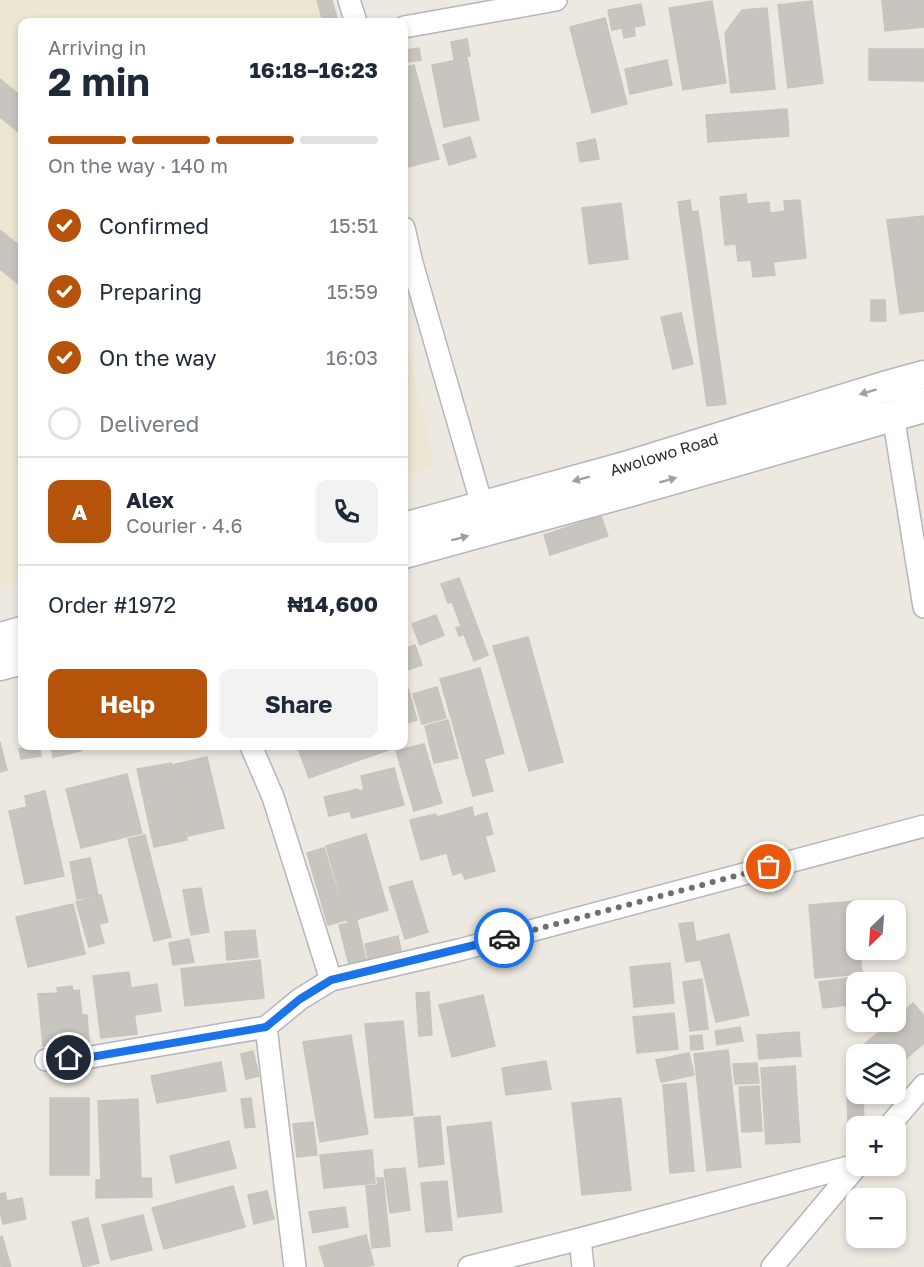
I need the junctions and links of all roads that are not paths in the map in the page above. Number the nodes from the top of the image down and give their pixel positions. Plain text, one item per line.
1 (349, 0) edge
2 (556, 0) edge
3 (355, 18) edge
4 (408, 26) edge
5 (408, 246) edge
6 (924, 376) edge
7 (924, 407) edge
8 (893, 415) junction
9 (482, 506) junction
10 (408, 527) edge
11 (408, 552) edge
12 (924, 607) edge
13 (18, 633) edge
14 (0, 638) edge
15 (18, 660) edge
16 (0, 665) edge
17 (253, 750) edge
18 (924, 826) edge
19 (331, 980) junction
20 (266, 1027) junction
21 (46, 1060) dead end
22 (924, 1085) edge
23 (898, 1116) edge
24 (846, 1168) edge
25 (848, 1176) edge
26 (580, 1239) junction
27 (295, 1267) edge
28 (469, 1267) edge
29 (583, 1267) edge
30 (772, 1267) edge

1 - 3 street
2 - 4 street
5 - 9 street
6 -> 9 main road, Awolowo Road
7 - 8 main road, Awolowo Road
11 -> 8 main road, Awolowo Road
8 - 12 street
9 - 10 main road, Awolowo Road
13 - 14 main road
15 - 16 main road
17 - 19 street
18 - 19 street
19 - 20 street
20 - 21 street
20 - 27 street
22 - 23 street
24 - 26 street
25 - 30 street
26 - 28 street
26 - 29 street

